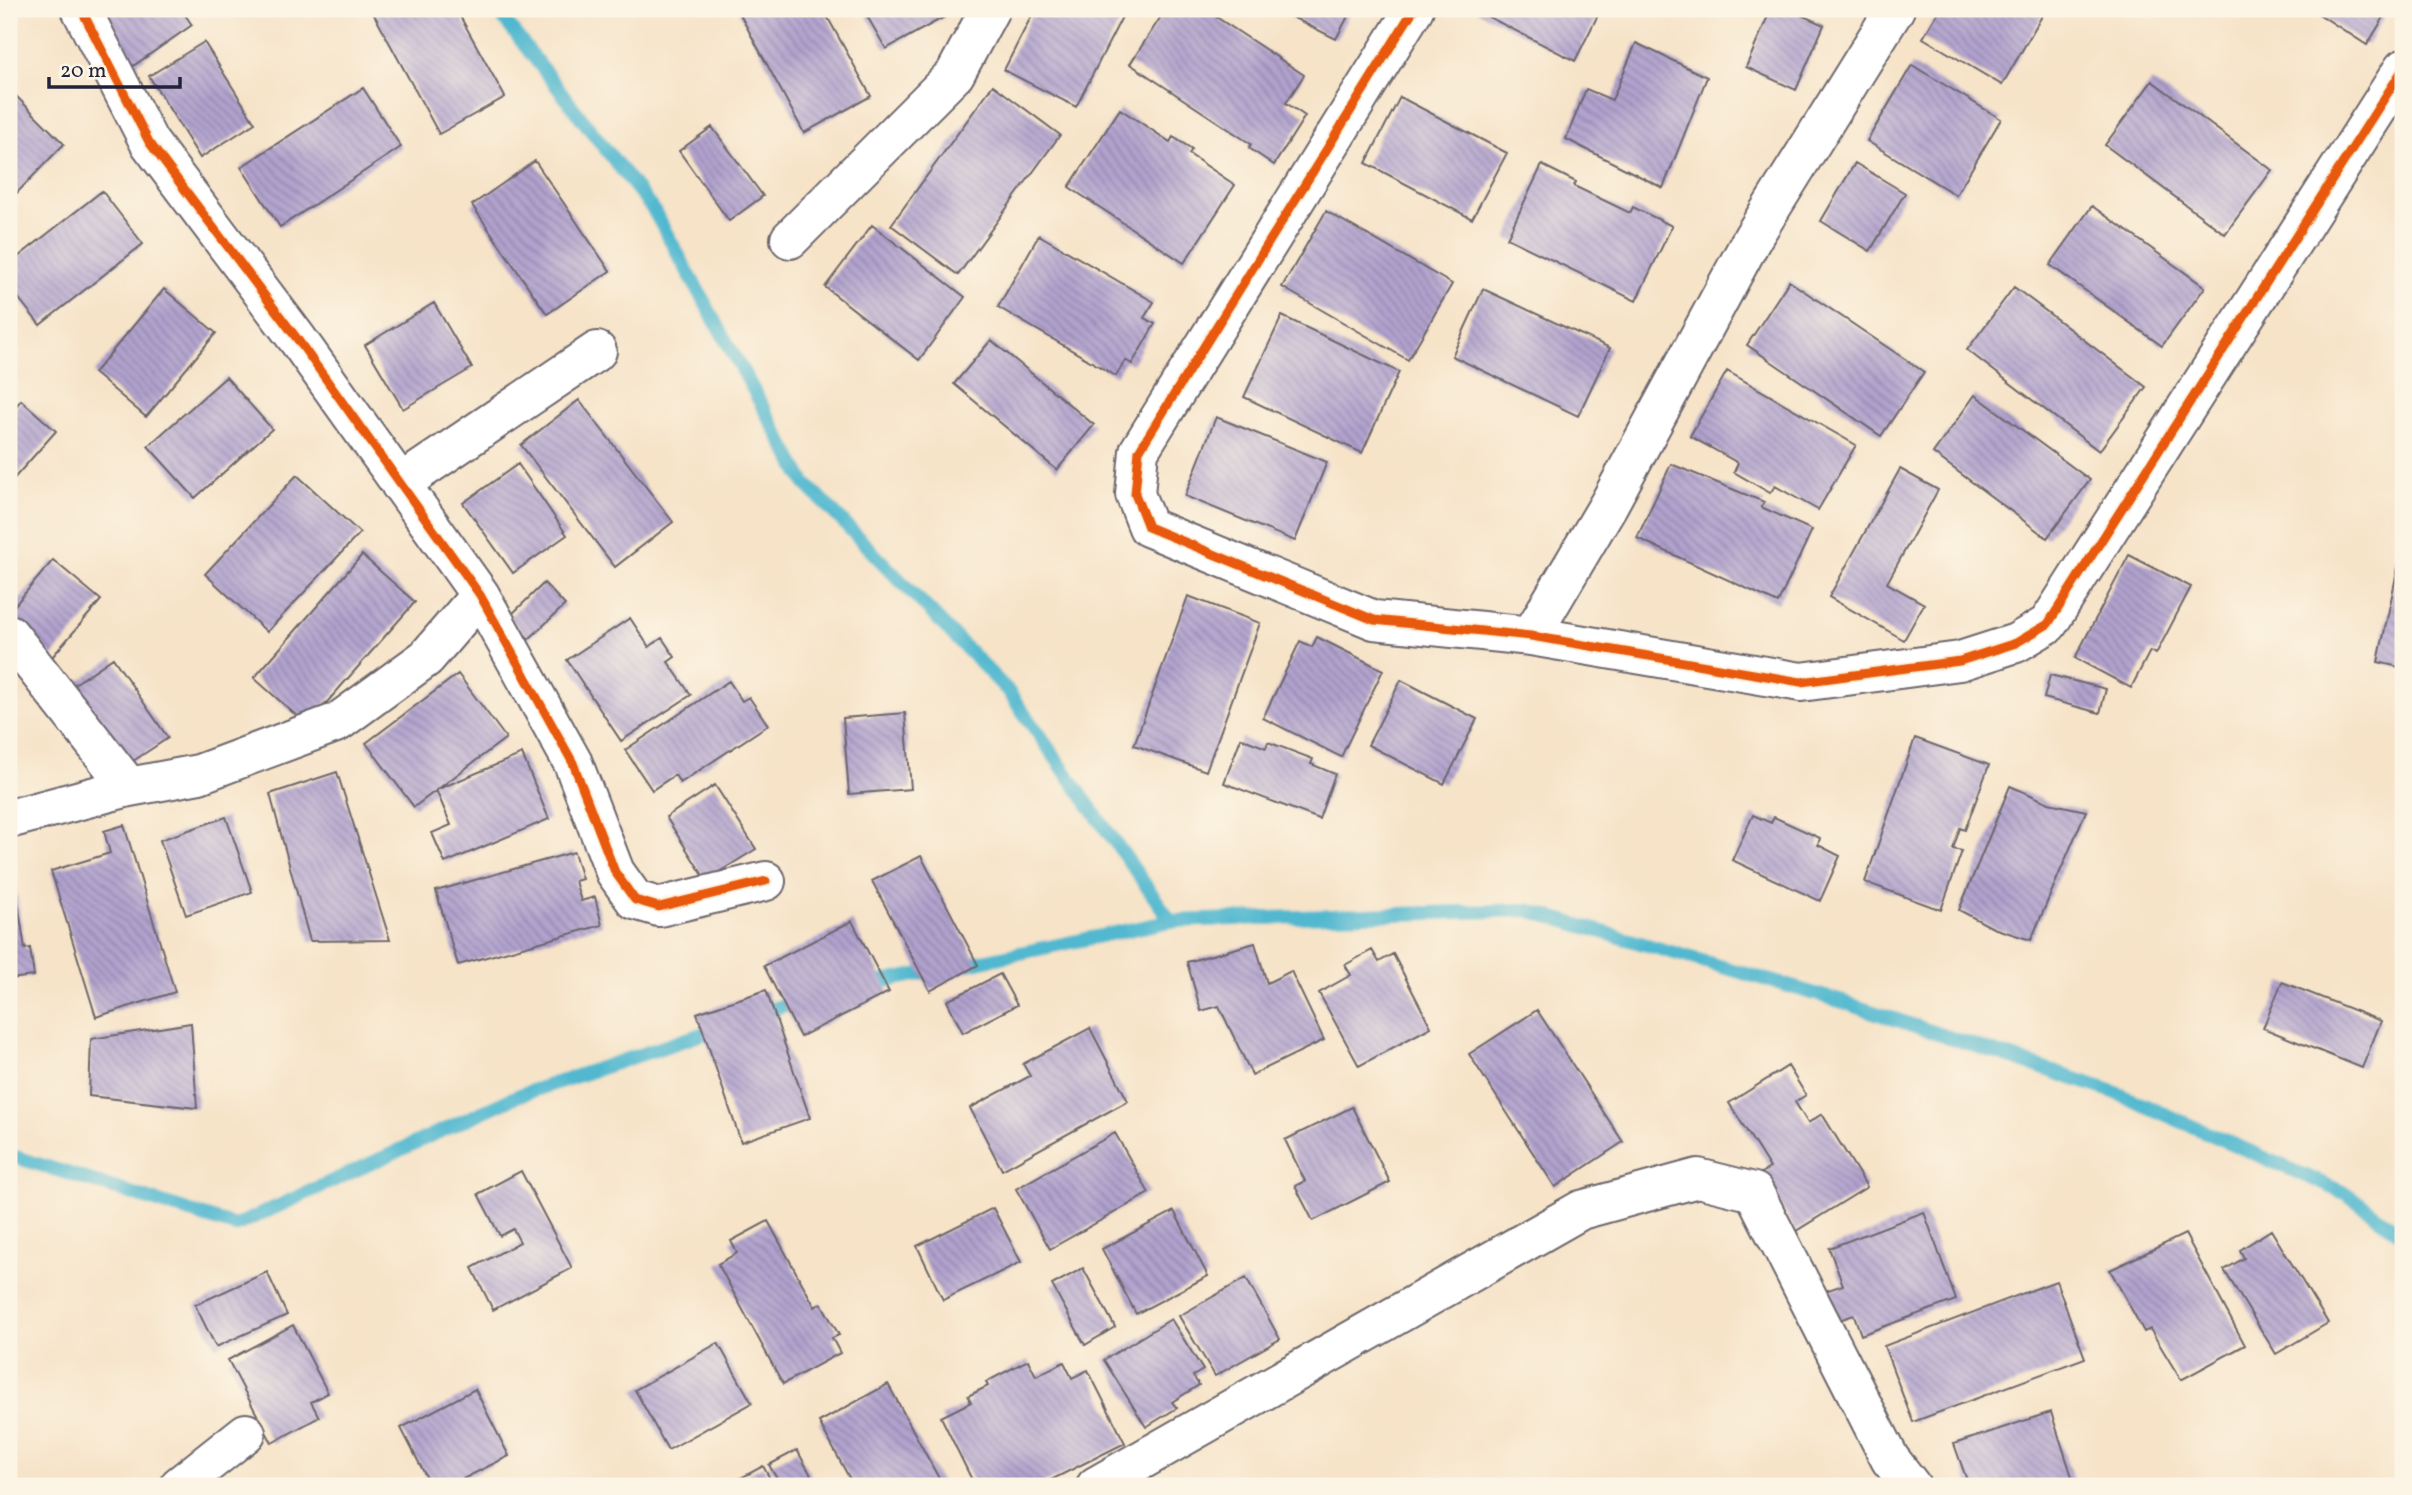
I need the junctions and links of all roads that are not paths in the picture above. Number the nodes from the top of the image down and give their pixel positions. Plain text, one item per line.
1 (81, 9) edge
2 (990, 9) edge
3 (1414, 9) edge
4 (1895, 9) edge
5 (2403, 69) edge
6 (790, 239) dead end
7 (597, 351) dead end
8 (400, 484) junction
9 (480, 594) junction
10 (9, 634) edge
11 (1531, 636) junction
12 (128, 787) junction
13 (9, 819) edge
14 (765, 881) dead end
15 (246, 1433) dead end
16 (1154, 1473) edge
17 (179, 1486) edge
18 (1096, 1486) edge
19 (1911, 1486) edge

1 - 8 street
2 - 6 street
3 - 11 street
4 - 11 street
5 - 11 street
7 - 8 street
8 - 9 street
9 - 12 street
9 - 14 street
10 - 12 street
12 - 13 street
15 - 17 street
16 - 18 street
16 - 19 street

